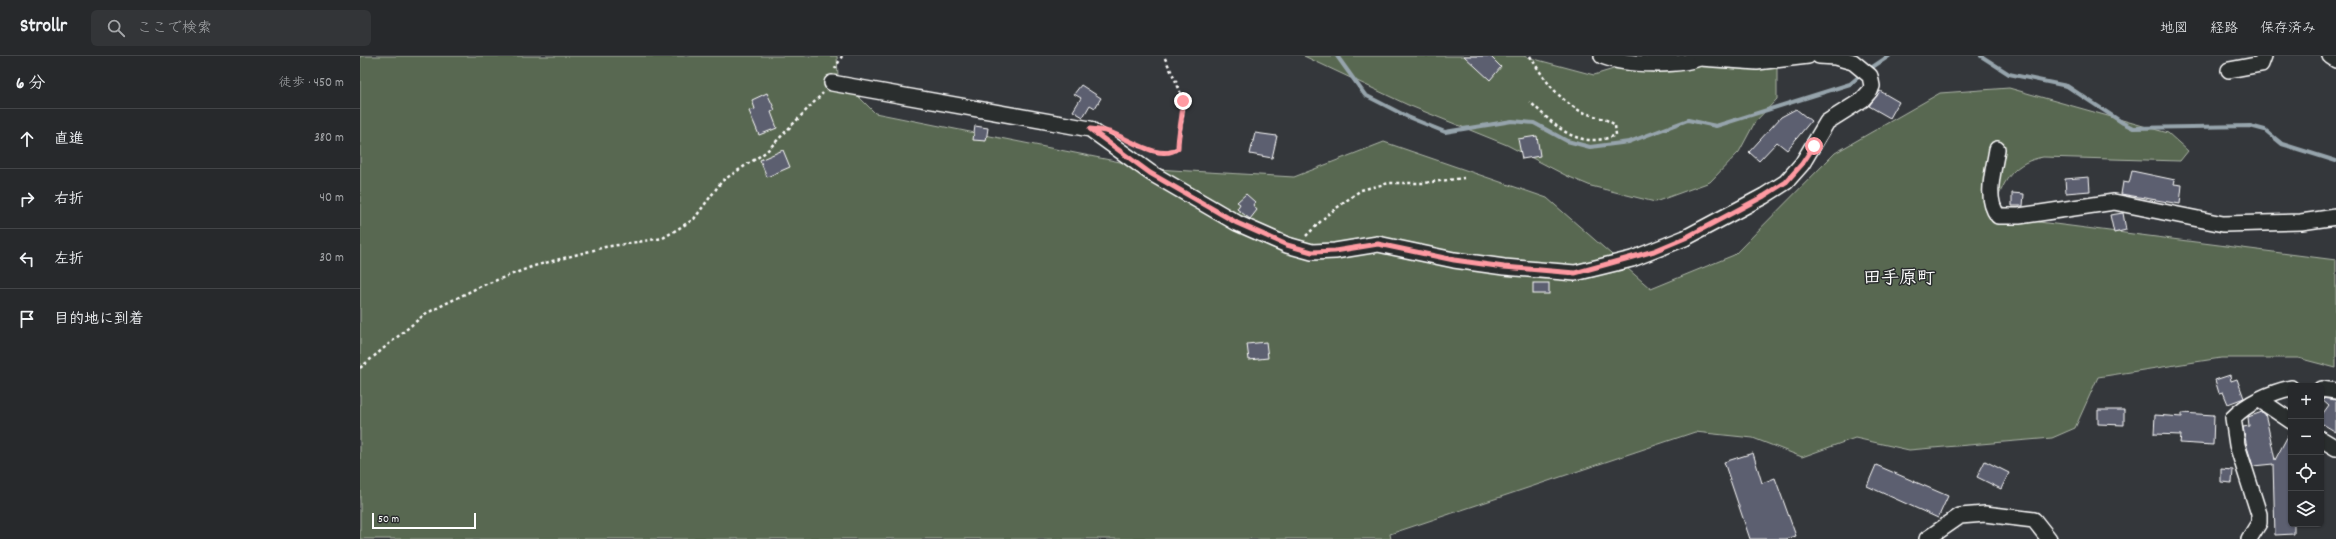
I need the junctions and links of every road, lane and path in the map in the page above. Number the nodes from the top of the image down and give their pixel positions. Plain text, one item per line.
1 (1164, 56) edge
2 (1530, 56) edge
3 (1602, 56) edge
4 (1808, 56) edge
5 (1819, 56) edge
6 (2264, 56) edge
7 (2330, 56) edge
8 (1702, 57) edge
9 (2336, 60) edge
10 (2229, 70) dead end
11 (832, 83) joint
12 (1530, 102) dead end
13 (1134, 143) dead end
14 (1997, 149) dead end
15 (1464, 178) dead end
16 (2336, 217) edge
17 (1294, 247) junction
18 (360, 368) edge
19 (2288, 389) edge
20 (2324, 389) edge
21 (2336, 391) edge
22 (2260, 400) junction
23 (2288, 419) edge
24 (2324, 441) edge
25 (2336, 448) edge
26 (1927, 539) edge
27 (2049, 539) edge
28 (2249, 539) edge

1 - 13 path
2 - 12 path
3 - 8 street
4 - 8 street
5 - 17 street
6 - 10 street
7 - 9 street
11 - 17 street
11 - 18 path
14 - 16 street
15 - 17 path
19 - 22 street
20 - 21 street
22 - 23 street
22 - 28 street
24 - 25 street
26 - 27 street

